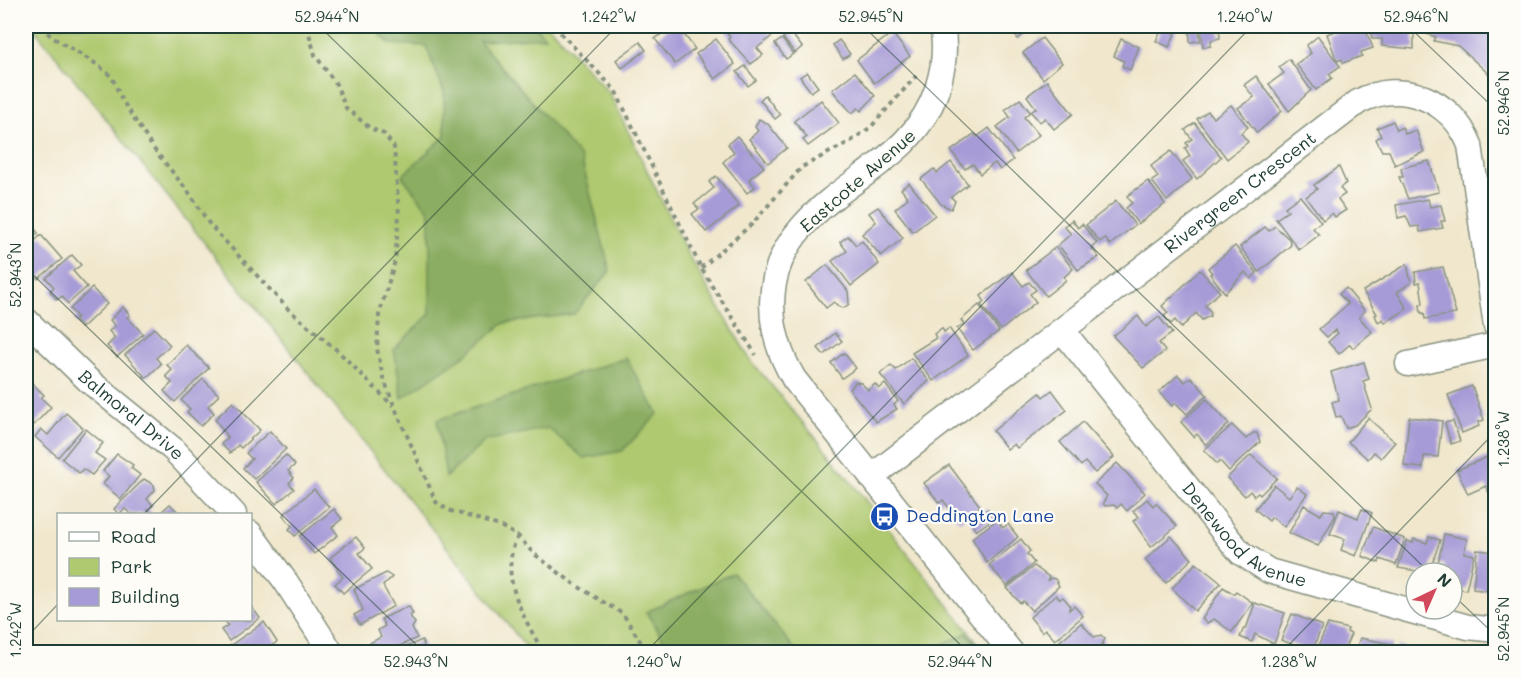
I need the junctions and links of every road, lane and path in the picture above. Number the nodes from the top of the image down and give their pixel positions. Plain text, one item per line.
1 (41, 26) edge
2 (307, 26) edge
3 (554, 26) edge
4 (942, 26) edge
5 (922, 70) dead end
6 (701, 268) junction
7 (1491, 270) edge
8 (26, 320) edge
9 (1496, 326) edge
10 (1062, 330) junction
11 (1496, 345) edge
12 (758, 358) dead end
13 (1408, 364) dead end
14 (395, 408) junction
15 (871, 477) junction
16 (233, 513) edge
17 (252, 536) edge
18 (518, 536) junction
19 (1496, 630) edge
20 (331, 652) edge
21 (543, 652) edge
22 (647, 652) edge
23 (1011, 652) edge

1 - 14 path
2 - 14 path
3 - 6 path
4 - 15 street, Eastcote Avenue
5 - 6 path
6 - 12 path
7 - 9 street, Rivergreen Crescent
7 - 10 street, Rivergreen Crescent
8 - 16 street, Balmoral Drive
10 - 15 street, Rivergreen Crescent
10 - 19 street, Denewood Avenue
11 - 13 street
14 - 18 path
15 - 23 street
17 - 20 street
18 - 21 path
18 - 22 path

